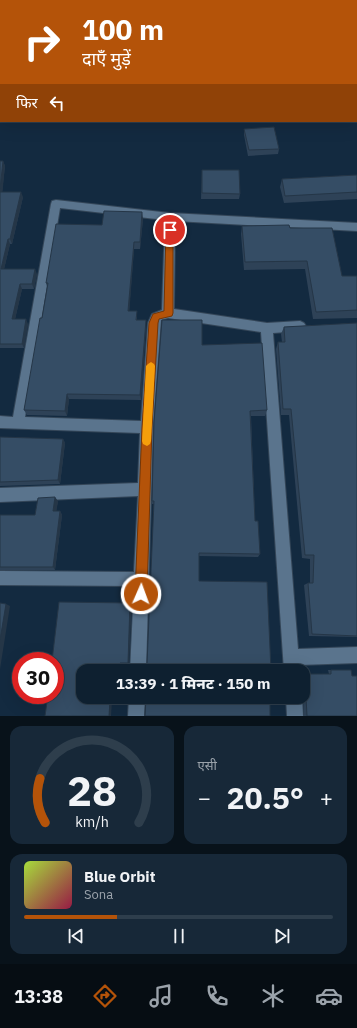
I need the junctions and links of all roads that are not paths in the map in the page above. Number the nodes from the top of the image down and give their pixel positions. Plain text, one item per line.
1 (170, 216) junction
2 (357, 226) edge
3 (168, 313) junction
4 (312, 326) edge
5 (267, 328) junction
6 (0, 422) edge
7 (18, 422) junction
8 (147, 427) junction
9 (145, 489) junction
10 (0, 495) edge
11 (0, 578) edge
12 (142, 579) junction
13 (357, 655) edge
14 (138, 664) edge
15 (292, 664) edge
16 (137, 704) edge
17 (294, 704) edge
18 (136, 716) edge
19 (295, 716) edge

1 - 2 street
1 - 3 street
1 - 7 street
3 - 5 street
3 - 8 street
4 - 5 street
5 - 15 street
6 - 7 street
7 - 8 street
8 - 9 street
9 - 10 street
9 - 12 street
11 - 12 street
12 - 14 street
13 - 15 street
16 - 18 street
17 - 19 street

